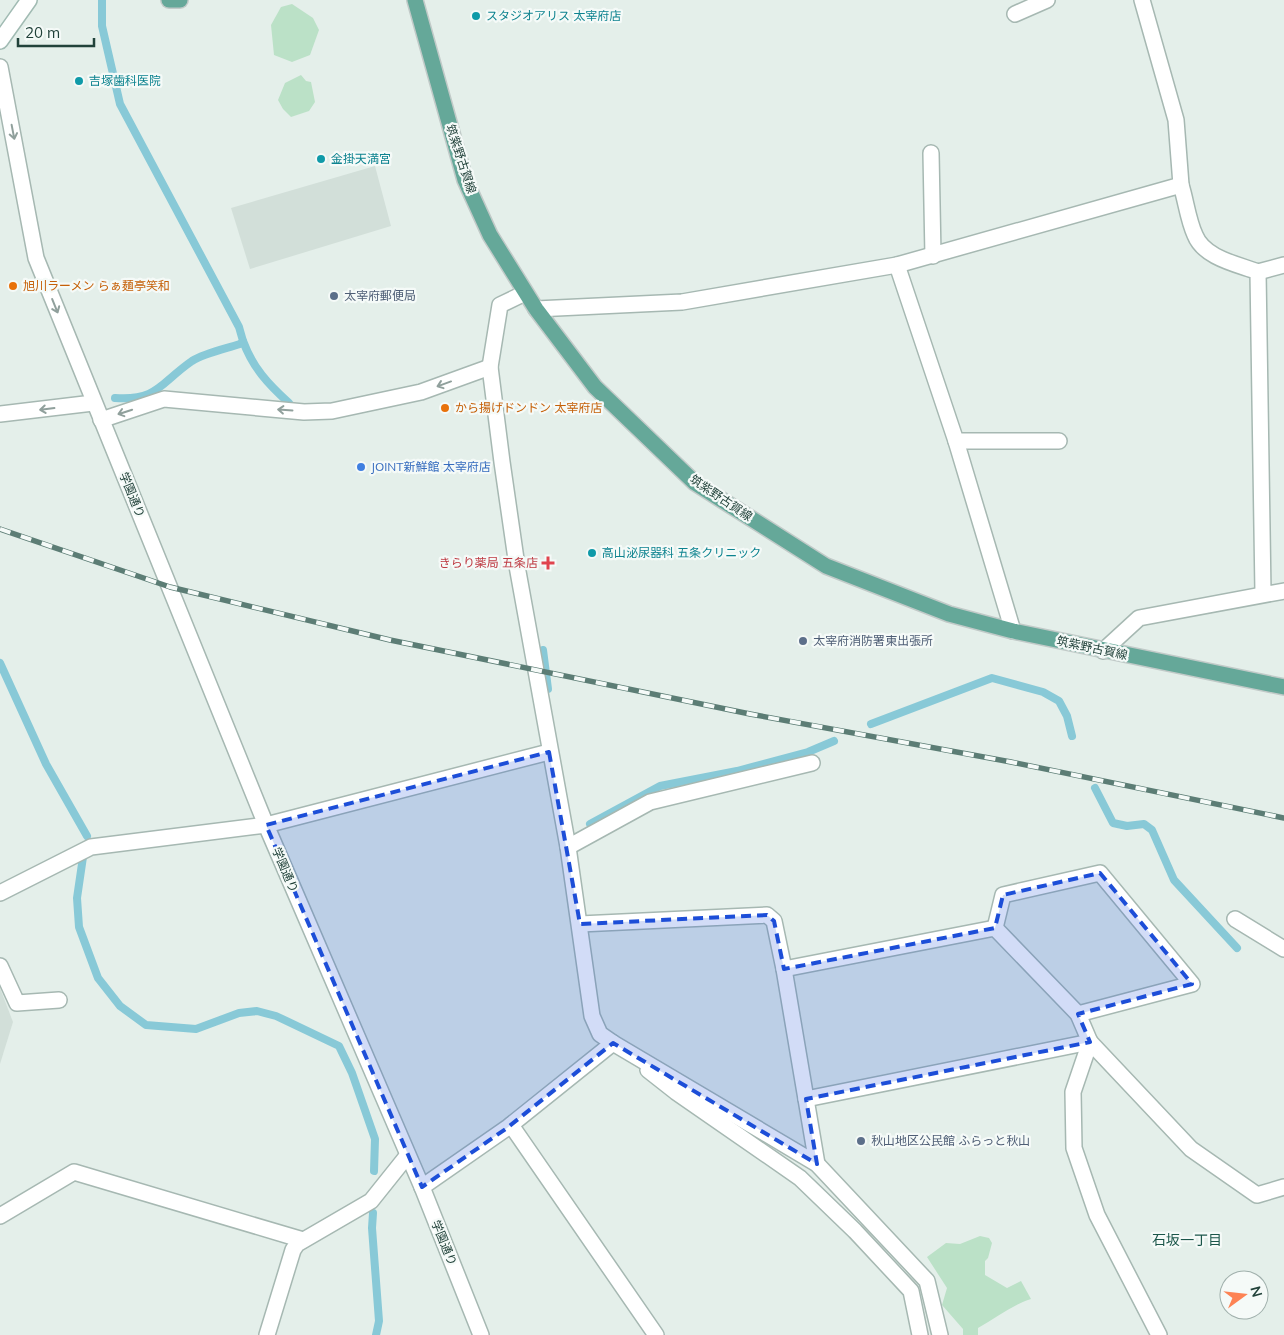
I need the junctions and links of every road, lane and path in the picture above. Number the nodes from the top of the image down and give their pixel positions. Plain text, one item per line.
1 (29, 0) edge
2 (169, 0) edge
3 (180, 0) edge
4 (415, 0) edge
5 (1047, 0) edge
6 (1142, 0) edge
7 (1015, 14) dead end
8 (0, 41) edge
9 (0, 67) edge
10 (931, 153) dead end
11 (1181, 185) junction
12 (933, 256) junction
13 (897, 265) junction
14 (1284, 265) edge
15 (1258, 272) junction
16 (525, 293) junction
17 (536, 309) junction
18 (490, 367) junction
19 (93, 403) junction
20 (0, 414) edge
21 (102, 420) junction
22 (956, 441) junction
23 (1060, 441) dead end
24 (1284, 591) edge
25 (1264, 593) junction
26 (1013, 631) junction
27 (1103, 651) junction
28 (1284, 688) edge
29 (550, 752) junction
30 (812, 763) dead end
31 (266, 825) junction
32 (568, 846) junction
33 (0, 893) edge
34 (1235, 920) dead end
35 (580, 924) junction
36 (995, 928) junction
37 (1284, 949) edge
38 (0, 966) edge
39 (784, 969) junction
40 (59, 1000) dead end
41 (1078, 1014) junction
42 (1090, 1042) junction
43 (613, 1043) junction
44 (626, 1051) junction
45 (806, 1100) junction
46 (511, 1125) junction
47 (407, 1156) junction
48 (817, 1164) junction
49 (1284, 1187) edge
50 (422, 1188) junction
51 (0, 1216) edge
52 (303, 1240) junction
53 (267, 1335) edge
54 (481, 1335) edge
55 (656, 1335) edge
56 (920, 1335) edge
57 (940, 1335) edge
58 (1159, 1335) edge

1 - 8 street
2 - 3 main road
4 - 16 main road, 筑紫野古賀線
5 - 7 street
6 - 11 street
9 -> 19 street, 学園通り
10 - 12 street
11 - 12 street
11 - 15 street
12 - 13 street
13 - 17 street
13 - 22 street
14 - 15 street
15 - 25 street
16 - 17 main road, 筑紫野古賀線
16 - 18 street
17 - 26 main road, 筑紫野古賀線
18 -> 21 street
18 - 29 street
19 -> 20 street
19 - 21 street, 学園通り
21 - 31 street, 学園通り
22 - 23 street
22 - 26 street
24 - 25 street
25 - 27 street
26 - 27 main road, 筑紫野古賀線
27 - 28 main road, 筑紫野古賀線
29 - 31 street
29 - 32 street
30 - 32 street
31 - 33 street
31 - 47 street, 学園通り
32 - 35 street
34 - 37 street
35 - 39 street
35 - 43 street
36 - 39 street
36 - 41 street
36 - 41 street
38 - 40 street
39 - 45 street
41 - 42 street
42 - 45 street
42 - 49 street
42 - 58 street
43 - 44 street
43 - 46 street
44 - 48 street
44 - 56 street
45 - 48 street
46 - 50 street
46 - 55 street
47 - 50 street, 学園通り
47 - 52 street
48 - 57 street
50 - 54 street, 学園通り
51 - 52 street
52 - 53 street

